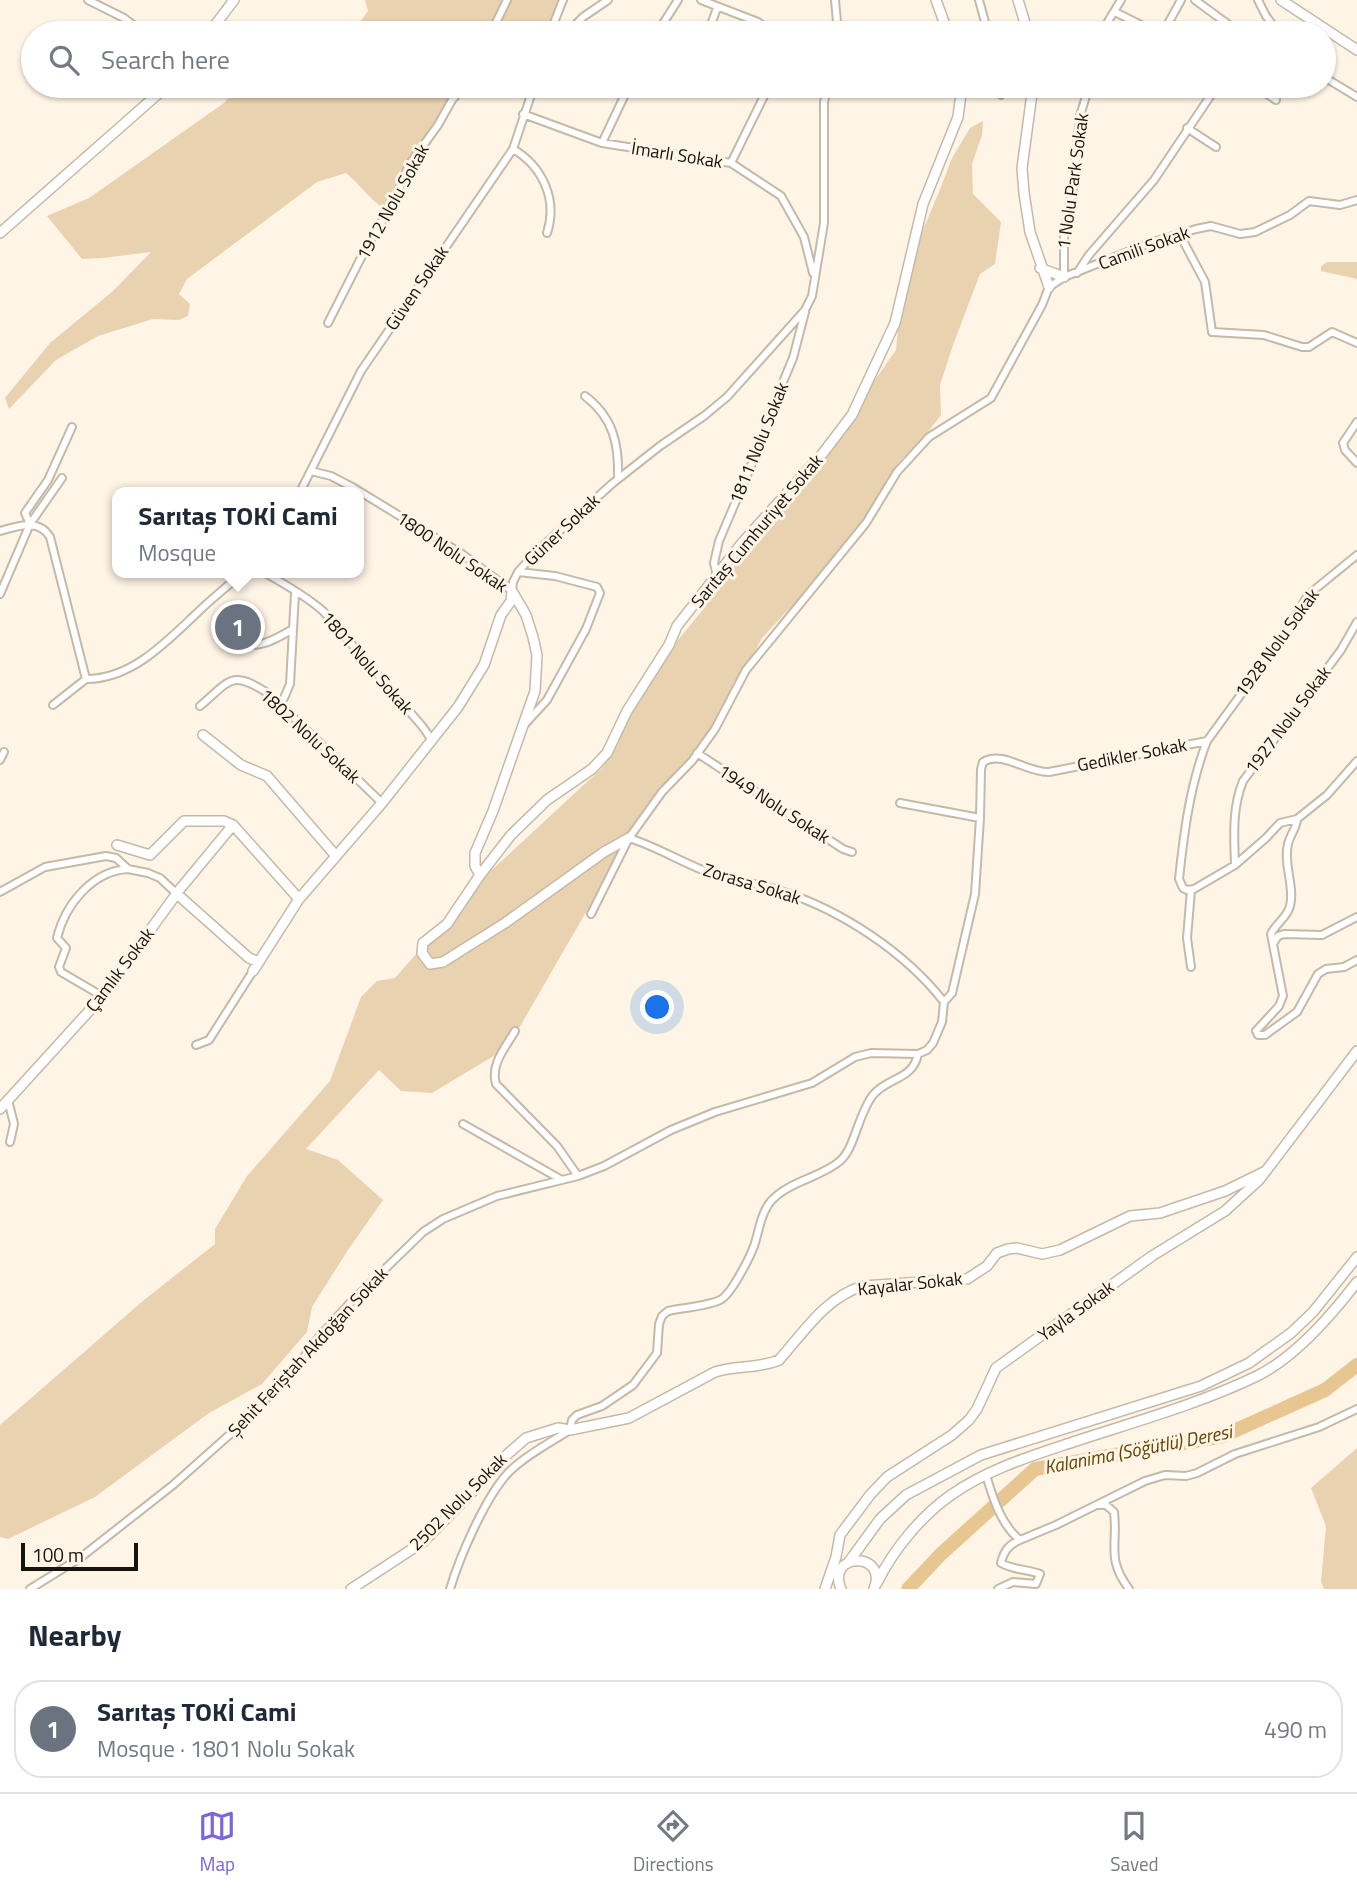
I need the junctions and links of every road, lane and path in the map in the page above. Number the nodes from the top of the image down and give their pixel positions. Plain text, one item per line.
1 (88, 0) edge
2 (234, 0) edge
3 (507, 0) edge
4 (563, 0) edge
5 (608, 0) edge
6 (678, 0) edge
7 (701, 0) edge
8 (835, 0) edge
9 (936, 0) edge
10 (979, 0) edge
11 (1018, 0) edge
12 (1121, 0) edge
13 (1181, 0) edge
14 (1195, 0) edge
15 (1258, 0) edge
16 (1281, 0) edge
17 (717, 8) junction
18 (1115, 12) junction
19 (128, 21) edge
20 (218, 21) edge
21 (497, 21) edge
22 (555, 21) edge
23 (579, 21) edge
24 (665, 21) edge
25 (712, 21) edge
26 (755, 21) edge
27 (837, 21) edge
28 (944, 21) edge
29 (985, 21) edge
30 (1024, 21) edge
31 (1109, 21) edge
32 (1136, 21) edge
33 (1170, 21) edge
34 (1224, 21) edge
35 (1270, 21) edge
36 (1313, 21) edge
37 (1336, 36) edge
38 (1357, 50) edge
39 (1336, 84) edge
40 (1357, 97) edge
41 (153, 98) edge
42 (454, 98) edge
43 (529, 98) edge
44 (623, 98) edge
45 (763, 98) edge
46 (825, 98) edge
47 (960, 98) edge
48 (1031, 98) edge
49 (1085, 98) edge
50 (1208, 98) edge
51 (1273, 98) edge
52 (1276, 100) dead end
53 (523, 114) junction
54 (1187, 128) junction
55 (602, 143) junction
56 (1216, 147) dead end
57 (513, 149) junction
58 (731, 163) junction
59 (1357, 200) edge
60 (0, 233) edge
61 (547, 233) dead end
62 (1180, 235) junction
63 (1040, 268) junction
64 (1077, 273) junction
65 (814, 277) junction
66 (1064, 277) junction
67 (1049, 287) junction
68 (805, 310) junction
69 (328, 323) dead end
70 (1357, 343) edge
71 (585, 396) dead end
72 (1357, 422) edge
73 (72, 427) dead end
74 (1357, 463) edge
75 (311, 471) junction
76 (62, 478) dead end
77 (618, 479) junction
78 (303, 487) edge
79 (352, 487) edge
80 (364, 494) edge
81 (30, 524) junction
82 (0, 530) edge
83 (1357, 555) edge
84 (518, 572) junction
85 (718, 576) junction
86 (276, 578) edge
87 (236, 579) edge
88 (512, 591) junction
89 (295, 593) junction
90 (0, 594) edge
91 (1357, 622) edge
92 (293, 629) junction
93 (227, 640) dead end
94 (86, 679) junction
95 (284, 698) dead end
96 (53, 705) dead end
97 (200, 706) dead end
98 (525, 724) junction
99 (203, 735) dead end
100 (432, 740) junction
101 (1207, 741) junction
102 (4, 752) dead end
103 (697, 753) junction
104 (0, 760) edge
105 (1357, 761) edge
106 (382, 803) junction
107 (900, 803) dead end
108 (980, 818) junction
109 (1297, 819) junction
110 (233, 825) junction
111 (629, 838) junction
112 (117, 845) dead end
113 (852, 852) dead end
114 (336, 856) junction
115 (1235, 865) junction
116 (128, 869) junction
117 (480, 875) junction
118 (1191, 890) junction
119 (0, 892) edge
120 (177, 894) junction
121 (299, 899) junction
122 (591, 914) dead end
123 (1357, 917) edge
124 (1274, 942) junction
125 (1357, 960) edge
126 (256, 967) junction
127 (1191, 967) dead end
128 (102, 996) junction
129 (944, 1002) junction
130 (515, 1031) dead end
131 (197, 1045) dead end
132 (1357, 1051) edge
133 (918, 1054) junction
134 (8, 1100) junction
135 (0, 1109) edge
136 (463, 1124) dead end
137 (10, 1142) dead end
138 (1266, 1171) junction
139 (578, 1176) junction
140 (562, 1180) junction
141 (1357, 1257) edge
142 (1357, 1282) edge
143 (1357, 1409) edge
144 (570, 1430) junction
145 (986, 1475) junction
146 (1096, 1505) junction
147 (1020, 1540) junction
148 (848, 1563) junction
149 (840, 1584) edge
150 (875, 1586) edge
151 (30, 1589) edge
152 (351, 1589) edge
153 (450, 1589) edge
154 (825, 1589) edge
155 (834, 1589) edge
156 (998, 1589) edge
157 (1129, 1589) edge

1 - 19 street
2 - 20 street
3 - 21 street
4 - 22 street
5 - 23 street
6 - 24 street
7 - 17 street
8 - 27 street
9 - 28 street
10 - 29 street
11 - 30 street
12 - 18 street
13 - 33 street
14 - 34 street
15 - 35 street
16 - 36 street
17 - 25 street
17 - 26 street
18 - 31 street
18 - 32 street
37 - 38 street
39 - 40 street
41 - 60 street
42 - 69 street, 1912 Nolu Sokak
43 - 53 street, Güven Sokak
44 - 55 street
45 - 58 street
46 - 65 street, Güner Sokak
47 - 85 street, Sarıtaş Cumhuriyet Sokak
48 - 63 street
49 - 66 street, 1 Nolu Park Sokak
50 - 54 street
51 - 52 street
53 - 55 street, İmarlı Sokak
53 - 57 street, Güven Sokak
54 - 56 street
54 - 64 street
55 - 58 street, İmarlı Sokak
57 - 61 street
57 - 75 street, Güven Sokak
58 - 65 street, İmarlı Sokak
59 - 62 street, Camili Sokak
62 - 64 street, Camili Sokak
62 - 70 street
63 - 66 street
63 - 67 street
64 - 66 street, Camili Sokak
65 - 68 street, Güner Sokak
66 - 67 street, Camili Sokak
67 - 103 street
68 - 77 street, Güner Sokak
68 - 85 street, 1811 Nolu Sokak
71 - 77 street
72 - 74 street
73 - 81 street
75 - 78 street, Güven Sokak
75 - 79 street, 1800 Nolu Sokak
76 - 81 street
77 - 84 street, Güner Sokak
80 - 88 street, 1800 Nolu Sokak
81 - 82 street
81 - 90 street
81 - 94 street
83 - 101 street, 1928 Nolu Sokak
84 - 88 street, Güner Sokak
84 - 98 street
85 - 117 street, Sarıtaş Cumhuriyet Sokak
86 - 89 street, 1801 Nolu Sokak
87 - 94 street
88 - 98 street, 1800 Nolu Sokak
88 - 100 street, Güner Sokak
89 - 92 street, 1801 Nolu Sokak
89 - 100 street, 1801 Nolu Sokak
91 - 115 street, 1927 Nolu Sokak
92 - 93 street, 1801 Nolu Sokak
92 - 95 street, 1801 Nolu Sokak
94 - 96 street
97 - 106 street, 1802 Nolu Sokak
98 - 117 street, 1800 Nolu Sokak
99 - 114 street
100 - 106 street, Güner Sokak
101 - 108 street, Gedikler Sokak
101 - 118 street, Gedikler Sokak
102 - 104 street
103 - 111 street
103 - 113 street, 1949 Nolu Sokak
105 - 109 street
106 - 114 street, Güner Sokak
107 - 108 street
108 - 129 street, Gedikler Sokak
109 - 115 street
109 - 124 street
110 - 112 street
110 - 120 street, Çamlık Sokak
110 - 121 street
111 - 117 street, Sarıtaş Cumhuriyet Sokak
111 - 122 street
111 - 129 street, Zorasa Sokak
114 - 121 street, Güner Sokak
115 - 118 street
116 - 119 street
116 - 120 street
116 - 128 street
118 - 127 street
120 - 126 street
120 - 128 street, Çamlık Sokak
121 - 126 street, Güner Sokak
123 - 124 street
124 - 125 street
126 - 131 street, Güner Sokak
128 - 134 street, Çamlık Sokak
129 - 133 street
130 - 139 street
132 - 138 street, Yayla Sokak
133 - 139 street
133 - 144 street
134 - 135 street, Çamlık Sokak
134 - 137 street
136 - 140 street
138 - 144 street, Kayalar Sokak
138 - 154 street, Yayla Sokak
139 - 140 street
140 - 151 street, Şehit Feriştah Akdoğan Sokak
141 - 148 street
142 - 145 street
143 - 146 street
144 - 152 street, 2502 Nolu Sokak
144 - 153 street
145 - 147 street
145 - 150 street
146 - 147 street
146 - 157 street
147 - 156 street
148 - 149 street
148 - 150 street
149 - 155 street

